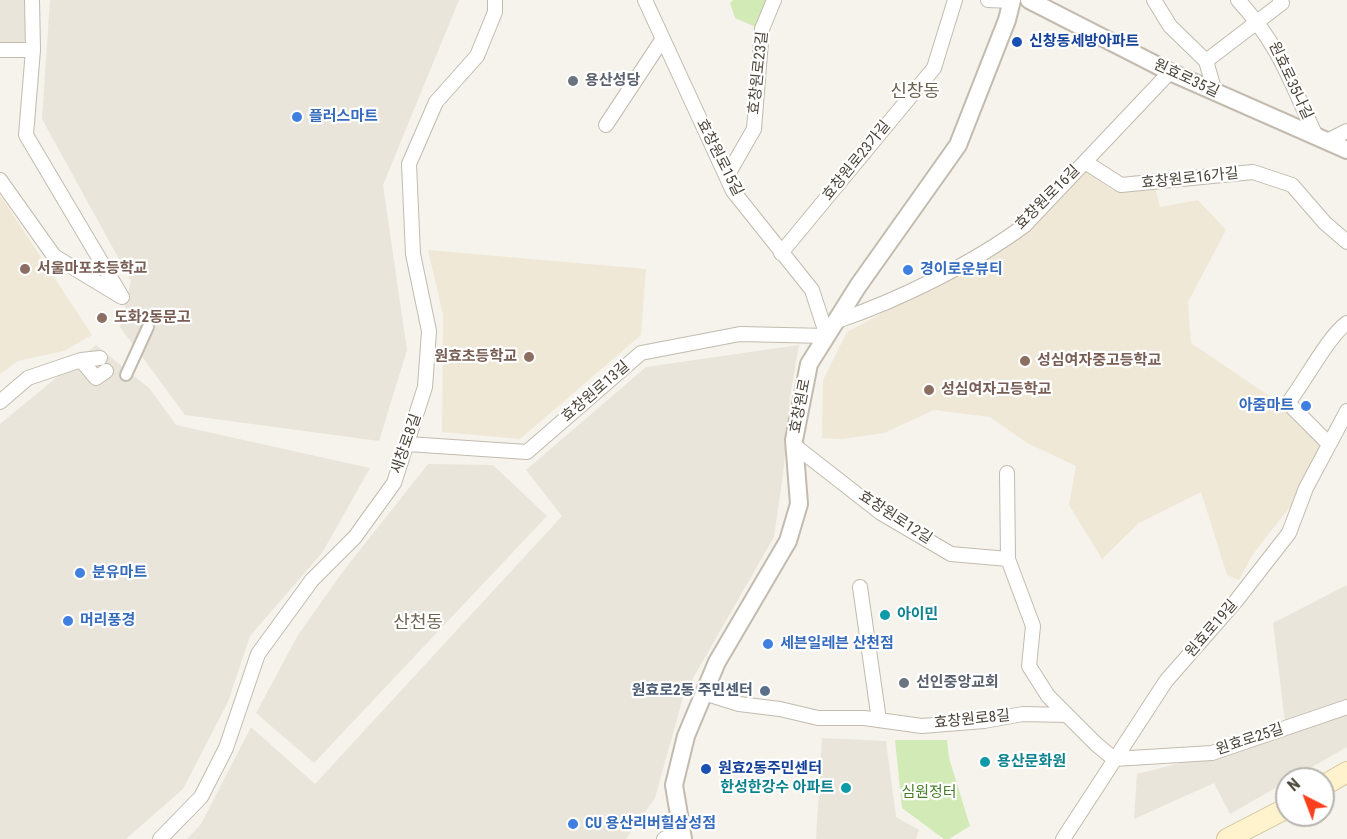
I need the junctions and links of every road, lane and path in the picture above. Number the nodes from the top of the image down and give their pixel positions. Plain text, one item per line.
1 (32, 0) edge
2 (495, 0) edge
3 (645, 0) edge
4 (774, 0) edge
5 (955, 0) edge
6 (988, 0) edge
7 (1011, 0) edge
8 (1029, 0) edge
9 (1154, 0) edge
10 (1238, 0) edge
11 (1280, 0) edge
12 (1258, 21) junction
13 (662, 40) junction
14 (33, 50) junction
15 (0, 51) edge
16 (1206, 61) junction
17 (1170, 72) junction
18 (1215, 92) junction
19 (606, 126) dead end
20 (1347, 131) edge
21 (1321, 138) junction
22 (1347, 150) edge
23 (1085, 162) junction
24 (727, 176) junction
25 (0, 180) edge
26 (1347, 242) edge
27 (782, 253) junction
28 (837, 321) junction
29 (1347, 323) edge
30 (148, 327) dead end
31 (827, 336) junction
32 (100, 358) dead end
33 (81, 360) junction
34 (106, 371) dead end
35 (126, 375) dead end
36 (0, 402) edge
37 (1347, 411) edge
38 (408, 444) junction
39 (1328, 444) junction
40 (795, 446) junction
41 (1007, 472) dead end
42 (1008, 559) junction
43 (860, 587) dead end
44 (704, 693) junction
45 (1347, 707) edge
46 (1067, 715) junction
47 (879, 720) junction
48 (1114, 759) junction
49 (1275, 816) edge
50 (1250, 833) edge
51 (676, 837) edge
52 (159, 839) edge
53 (1063, 839) edge
54 (1227, 839) edge

1 - 14 street
2 - 38 street, 새창로8길
3 - 13 street, 효창원로15길
4 - 24 street, 효창원로23길
5 - 27 street, 효창원로23가길
6 - 7 street
7 - 28 street, 효창원로
8 - 17 street, 원효로35길
9 - 16 street
10 - 12 street, 원효로35나길
11 - 12 street
12 - 16 street
12 - 21 street, 원효로35나길
13 - 19 street
13 - 24 street, 효창원로15길
14 - 15 street
14 - 25 street
16 - 18 street
17 - 18 street, 원효로35길
17 - 23 street, 효창원로16길
18 - 21 street, 원효로35길
20 - 21 street
21 - 22 street, 원효로35길
23 - 26 street, 효창원로16가길
23 - 28 street, 효창원로16길
24 - 27 street, 효창원로15길
27 - 31 street, 효창원로15길
28 - 31 street, 효창원로
29 - 39 street
30 - 35 street
31 - 38 street, 효창원로13길
31 - 40 street, 효창원로
32 - 33 street
33 - 34 street
33 - 36 street
37 - 39 street, 원효로19길
38 - 52 street, 새창로8길
39 - 48 street, 원효로19길
40 - 42 street, 효창원로12길
40 - 44 street, 효창원로
41 - 42 street
42 - 46 street
43 - 47 street
44 - 47 street, 효창원로8길
44 - 51 street, 효창원로
45 - 48 street, 원효로25길
46 - 47 street, 효창원로8길
46 - 48 street
48 - 53 street, 원효로19길
49 - 50 main road
50 - 54 main road

